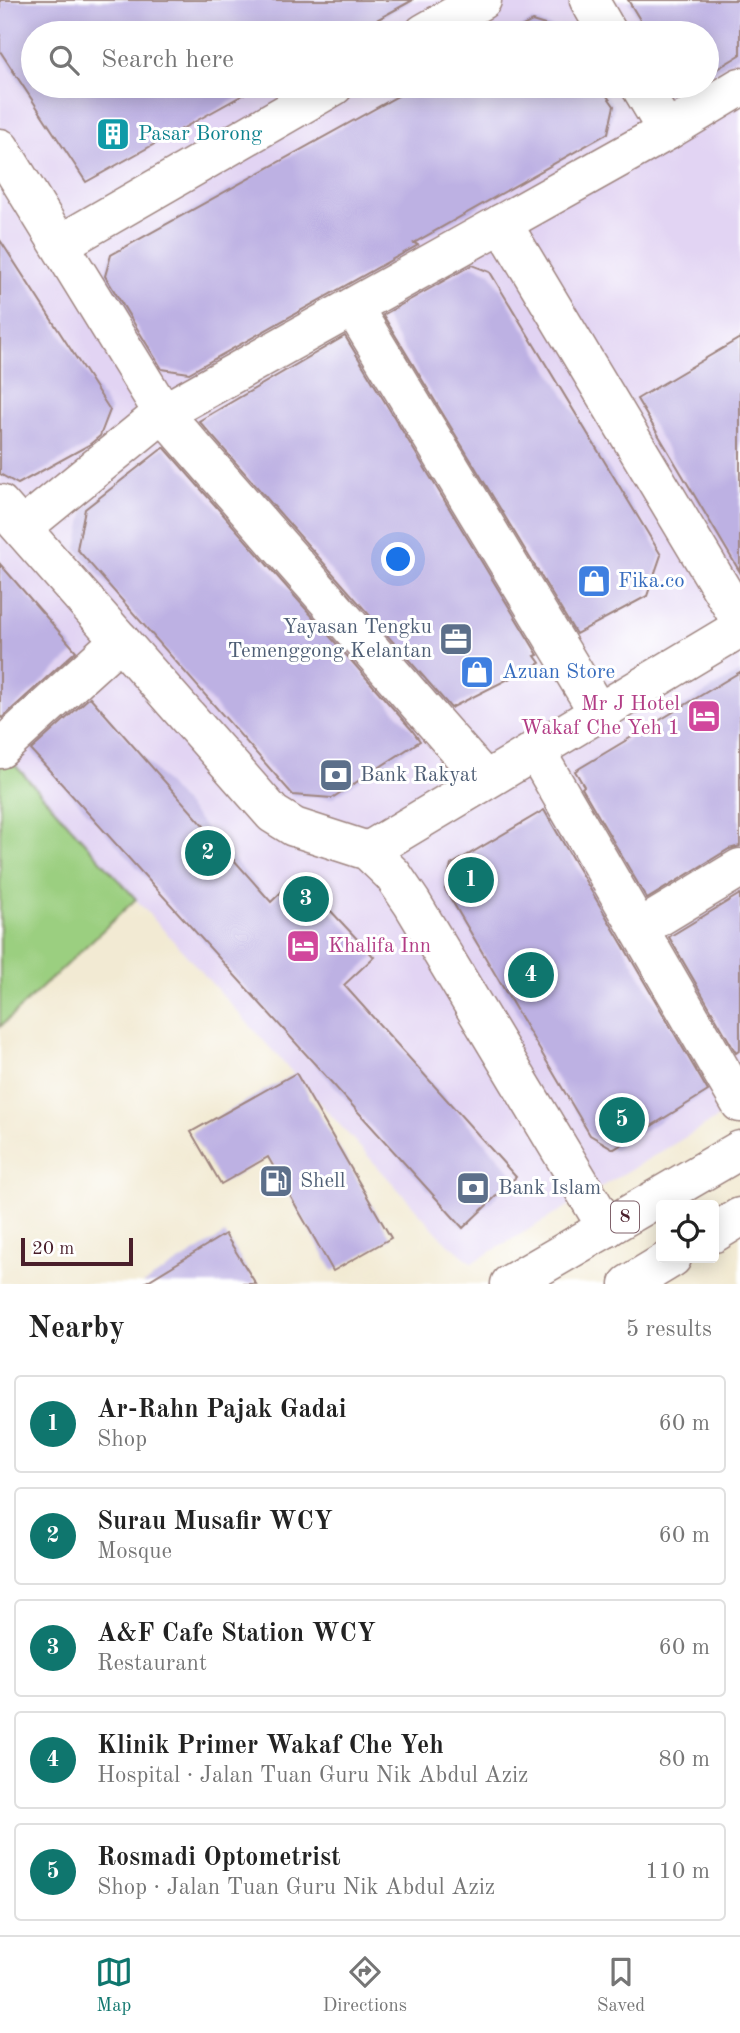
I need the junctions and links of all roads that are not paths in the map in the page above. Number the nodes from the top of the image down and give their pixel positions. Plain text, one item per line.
1 (482, 0) edge
2 (589, 0) edge
3 (446, 21) edge
4 (601, 21) edge
5 (740, 87) edge
6 (313, 98) edge
7 (647, 98) edge
8 (667, 131) junction
9 (0, 148) edge
10 (502, 223) junction
11 (60, 244) junction
12 (353, 307) junction
13 (163, 413) junction
14 (11, 516) edge
15 (740, 620) edge
16 (740, 628) edge
17 (120, 640) junction
18 (598, 712) junction
19 (0, 749) edge
20 (535, 750) junction
21 (485, 780) junction
22 (368, 852) junction
23 (740, 868) edge
24 (639, 929) junction
25 (740, 1103) edge
26 (740, 1150) edge
27 (740, 1217) edge
28 (607, 1227) junction
29 (719, 1230) edge
30 (671, 1268) edge
31 (510, 1284) edge
32 (629, 1284) edge

1 - 3 street
2 - 4 street
5 - 8 street
6 - 11 street
7 - 8 street
8 - 10 street
9 - 11 street
10 - 12 street
10 - 15 street
11 - 13 street
12 - 13 street
12 - 18 street
13 - 14 street
13 - 21 street
14 - 17 street
16 - 18 street
17 - 19 street
17 - 22 street
18 - 20 street
20 - 21 street
20 - 24 street
21 - 22 street
22 - 28 street
23 - 24 street
24 - 25 street
26 - 28 street, 8
27 - 29 street
28 - 31 street, 8
30 - 32 street

